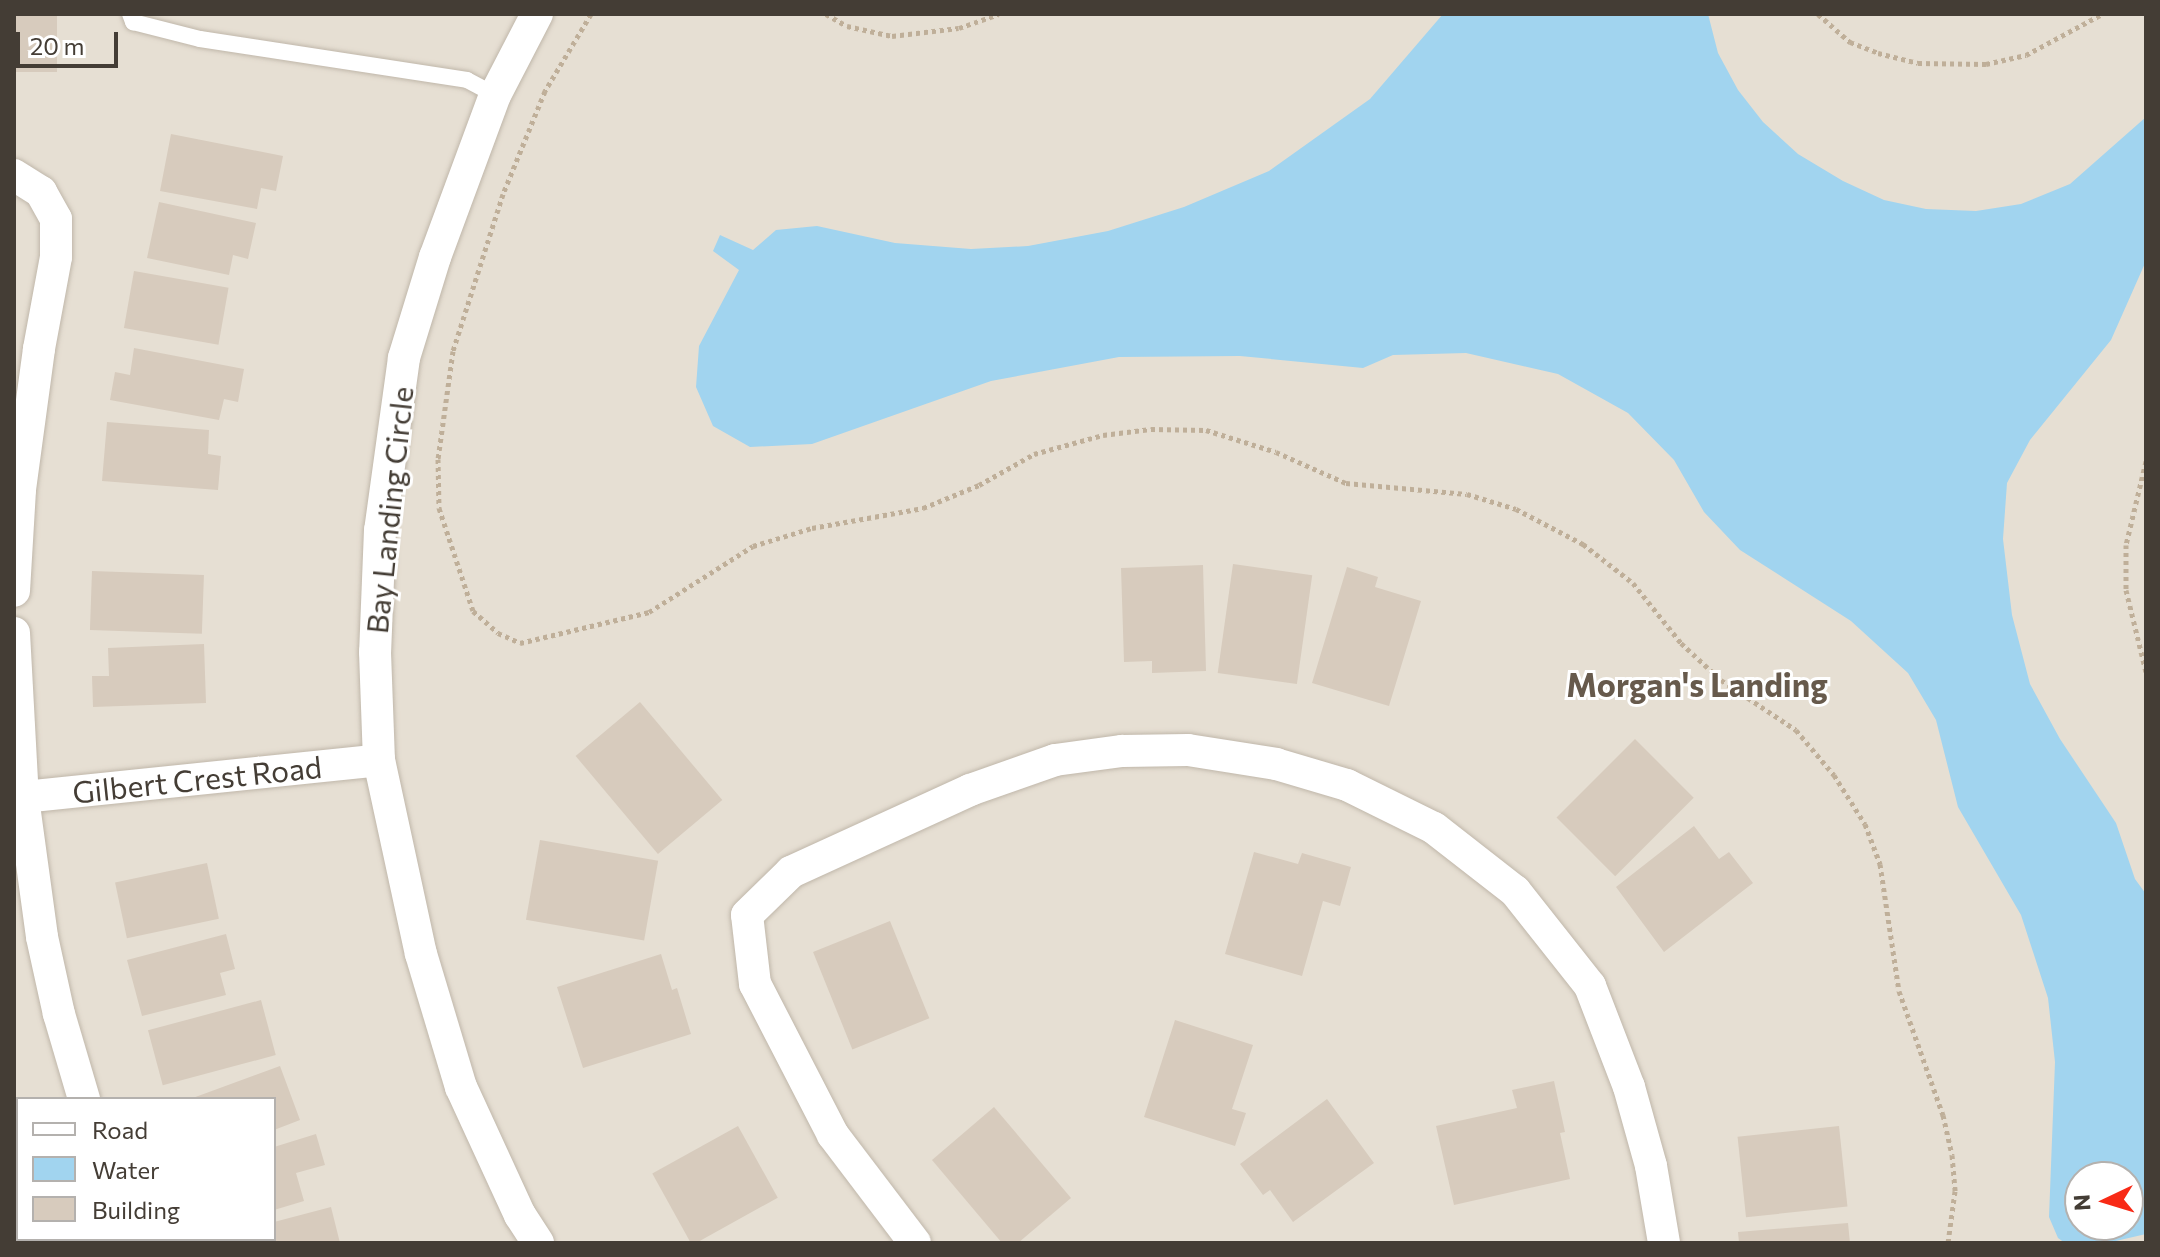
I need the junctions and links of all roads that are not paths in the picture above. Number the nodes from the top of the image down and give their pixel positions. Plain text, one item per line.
1 (130, 14) edge
2 (537, 14) edge
3 (495, 95) junction
4 (14, 175) edge
5 (14, 591) edge
6 (14, 633) edge
7 (379, 760) junction
8 (18, 798) edge
9 (83, 1097) edge
10 (538, 1243) edge
11 (915, 1243) edge
12 (1664, 1243) edge

1 - 3 lane
2 - 3 street, Bay Landing Circle
3 - 7 street, Bay Landing Circle
4 - 5 street
6 - 8 street
7 - 8 street, Gilbert Crest Road
7 - 10 street, Bay Landing Circle
8 - 9 street
11 - 12 street

